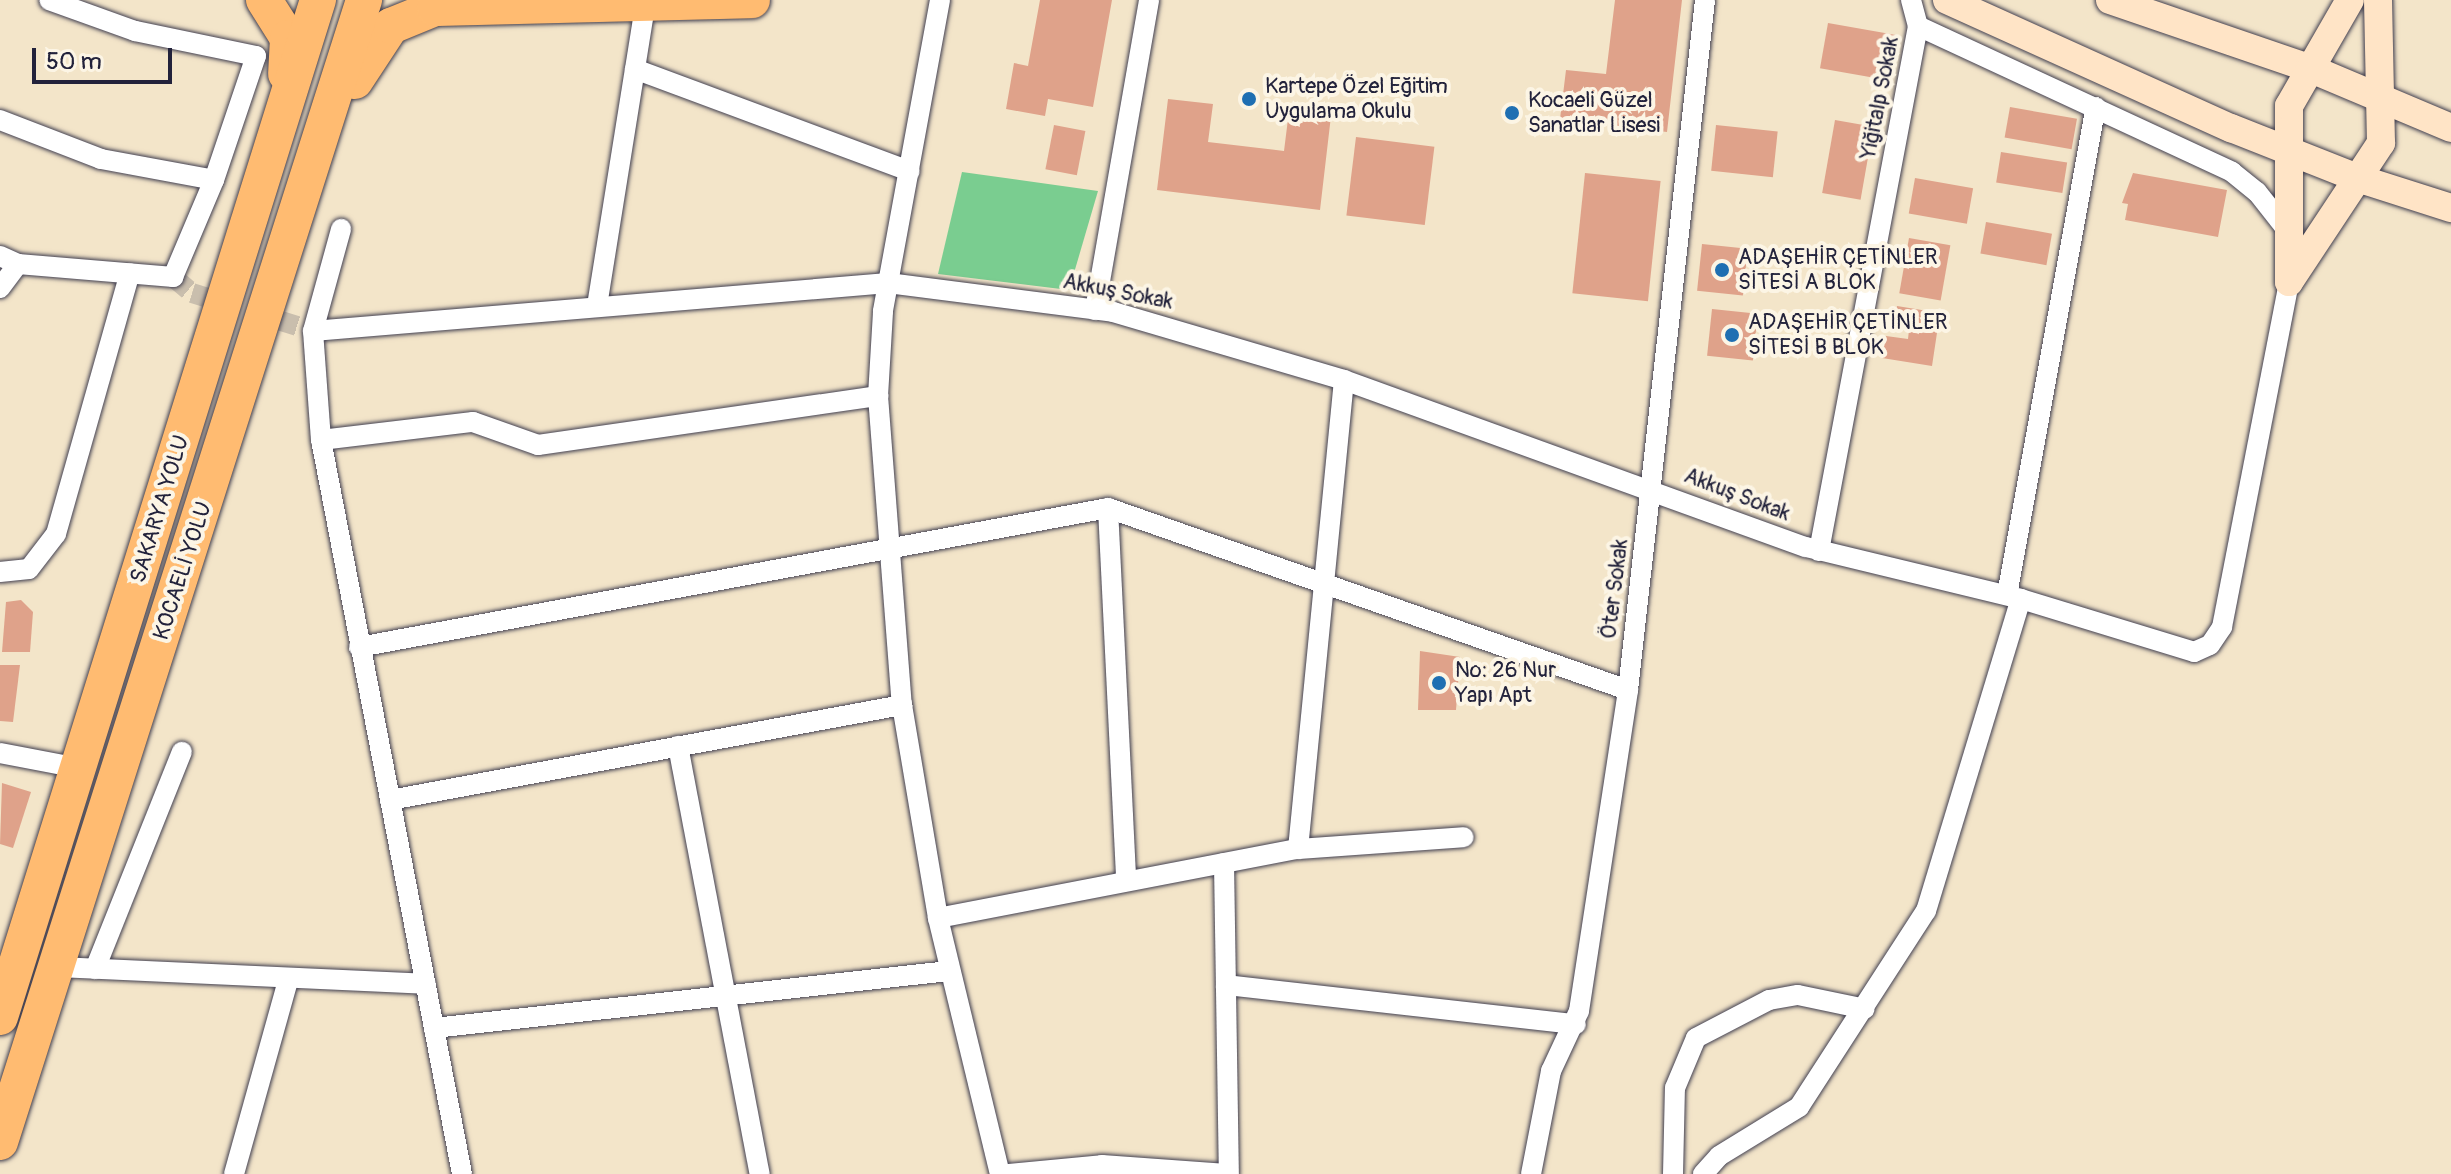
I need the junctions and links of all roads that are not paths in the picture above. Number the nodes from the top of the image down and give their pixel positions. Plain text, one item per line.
1 (49, 0) edge
2 (264, 0) edge
3 (318, 0) edge
4 (364, 0) edge
5 (752, 0) edge
6 (940, 0) edge
7 (1149, 0) edge
8 (1705, 0) edge
9 (1911, 0) edge
10 (1947, 0) edge
11 (2110, 0) edge
12 (2350, 0) edge
13 (2378, 0) edge
14 (646, 1) edge
15 (424, 4) edge
16 (1918, 26) junction
17 (2309, 68) junction
18 (635, 69) junction
19 (2382, 97) junction
20 (2096, 107) junction
21 (0, 120) edge
22 (2451, 128) edge
23 (276, 132) junction
24 (2286, 150) junction
25 (910, 171) junction
26 (2357, 178) junction
27 (214, 180) junction
28 (2451, 208) edge
29 (341, 229) dead end
30 (2287, 230) junction
31 (9, 260) edge
32 (130, 273) junction
33 (2289, 282) junction
34 (888, 283) junction
35 (274, 287) junction
36 (0, 288) edge
37 (597, 306) junction
38 (1095, 310) junction
39 (313, 331) junction
40 (1344, 380) junction
41 (878, 396) junction
42 (321, 440) junction
43 (1651, 487) junction
44 (1108, 508) junction
45 (889, 547) junction
46 (1819, 551) junction
47 (0, 572) edge
48 (1324, 583) junction
49 (2014, 597) junction
50 (359, 647) junction
51 (1628, 690) junction
52 (902, 705) junction
53 (678, 746) junction
54 (182, 752) dead end
55 (0, 753) edge
56 (79, 768) junction
57 (390, 800) junction
58 (1464, 837) dead end
59 (1298, 849) junction
60 (1224, 863) junction
61 (1126, 878) junction
62 (938, 918) junction
63 (57, 967) junction
64 (95, 969) junction
65 (7, 971) edge
66 (949, 971) junction
67 (288, 980) junction
68 (426, 984) junction
69 (1226, 985) junction
70 (730, 997) junction
71 (1865, 1009) junction
72 (0, 1017) edge
73 (1576, 1024) junction
74 (434, 1028) junction
75 (0, 1142) edge
76 (1066, 1171) edge
77 (234, 1174) edge
78 (462, 1174) edge
79 (760, 1174) edge
80 (1000, 1174) edge
81 (1009, 1174) edge
82 (1228, 1174) edge
83 (1531, 1174) edge
84 (1673, 1174) edge
85 (1703, 1174) edge

1 - 27 street
2 - 23 highway
3 - 23 highway, SAKARYA YOLU
4 - 35 highway, KOCAELİ YOLU
5 - 14 highway
6 - 25 street
7 - 38 street
8 - 43 street, Öter Sokak
9 - 16 street
10 - 24 main road
11 - 17 main road
12 - 17 main road
13 - 19 main road
14 - 15 highway
14 - 18 street
15 - 35 highway
16 - 20 street, Yiğitalp Sokak
16 - 46 street, Yiğitalp Sokak
17 - 19 main road
17 - 24 main road
18 - 25 street
18 - 37 street
19 - 22 main road
19 - 26 main road
20 - 30 street, Yiğitalp Sokak
20 - 49 street
21 - 27 street
23 - 56 highway, SAKARYA YOLU
24 - 26 main road
24 - 30 main road
25 - 34 street
26 - 28 main road
26 - 33 main road
27 - 32 street
29 - 39 street
30 - 33 main road
31 - 32 street
31 - 36 street
32 - 47 street
33 - 49 street, Akkuş Sokak
34 - 37 street, Akkuş Sokak
34 - 38 street, Akkuş Sokak
34 - 41 street
35 - 63 highway, KOCAELİ YOLU
37 - 39 street, Akkuş Sokak
38 - 40 street, Akkuş Sokak
39 - 42 street
40 - 43 street, Akkuş Sokak
40 - 48 street
41 - 42 street
41 - 45 street
42 - 50 street
43 - 46 street, Akkuş Sokak
43 - 51 street, Öter Sokak
44 - 45 street
44 - 48 street
44 - 61 street
45 - 50 street
45 - 52 street
46 - 49 street, Akkuş Sokak
48 - 51 street
48 - 59 street
49 - 71 street
50 - 57 street
51 - 73 street, Öter Sokak
52 - 53 street
52 - 62 street
53 - 57 street
53 - 70 street
54 - 64 street
55 - 56 street
56 - 65 highway, SAKARYA YOLU
57 - 68 street
58 - 59 street
59 - 60 street
60 - 61 street
60 - 69 street
61 - 62 street
62 - 66 street
63 - 64 street
63 - 75 highway, KOCAELİ YOLU
64 - 67 street
65 - 72 highway, SAKARYA YOLU
66 - 70 street
66 - 80 street
67 - 68 street
67 - 77 street
68 - 74 street
69 - 73 street
69 - 82 street
70 - 74 street
70 - 79 street
71 - 84 street
71 - 85 street
73 - 83 street, Öter Sokak
74 - 78 street
76 - 81 street
76 - 82 street

